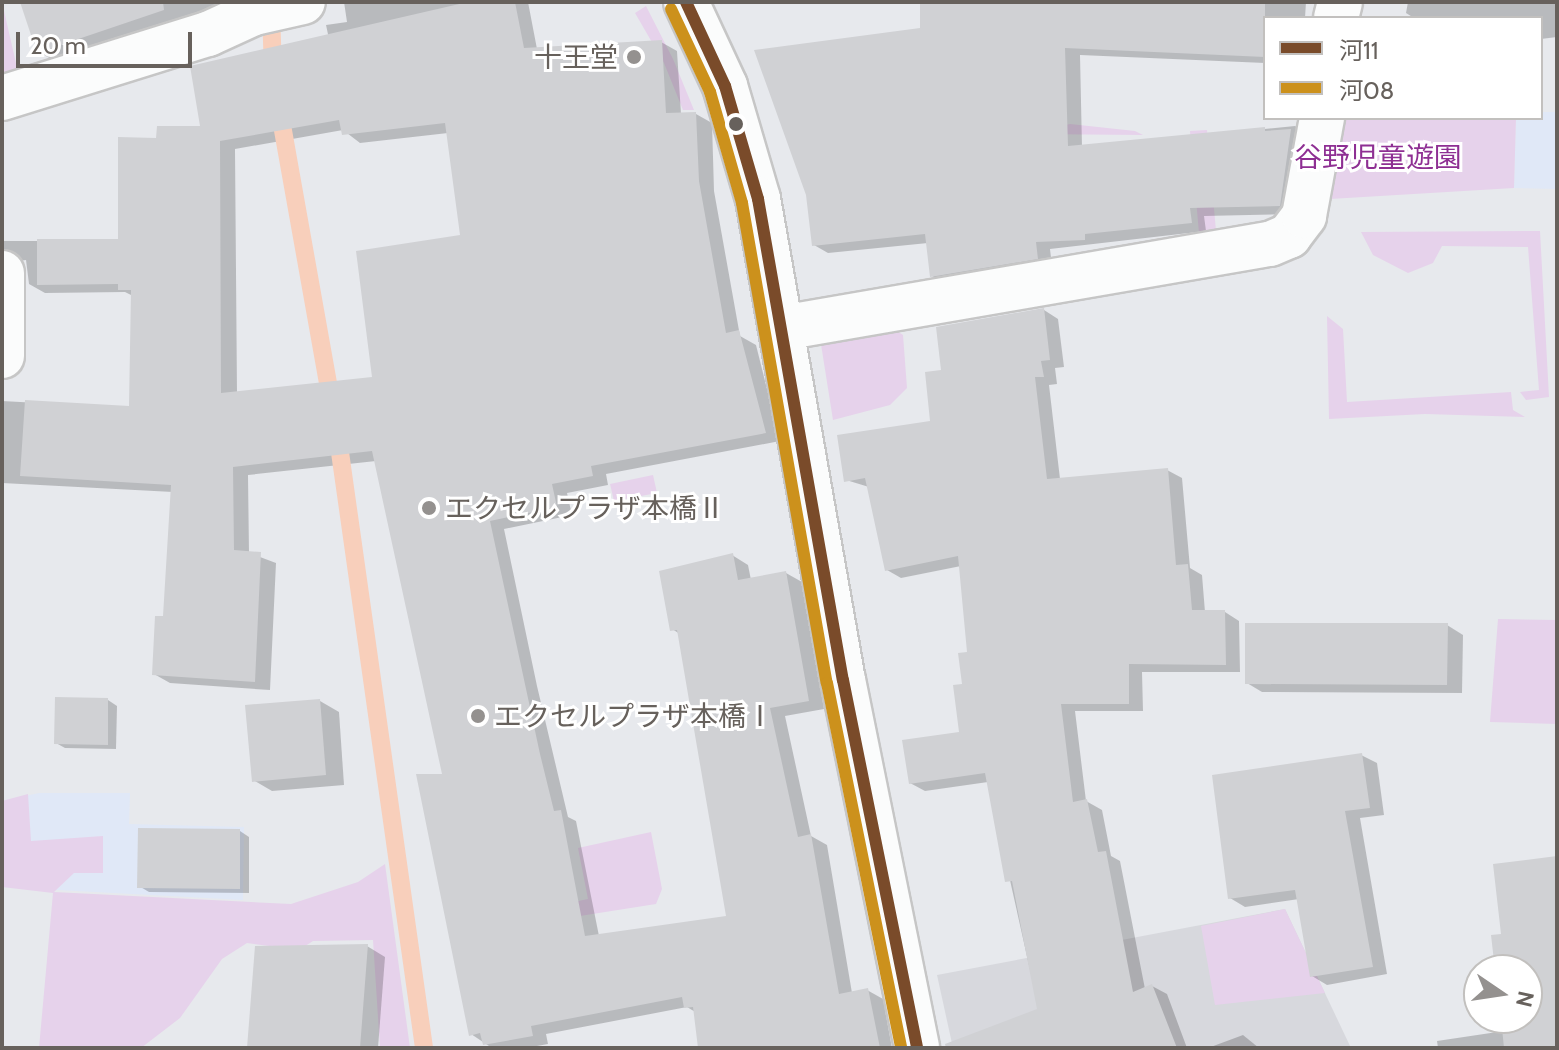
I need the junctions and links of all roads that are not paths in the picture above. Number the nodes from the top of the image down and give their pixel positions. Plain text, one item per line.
1 (686, 2) edge
2 (281, 7) edge
3 (2, 98) edge
4 (1322, 120) edge
5 (2, 273) edge
6 (782, 328) junction
7 (2, 356) edge
8 (917, 1048) edge

1 - 6 street
2 - 3 street
4 - 6 street
5 - 7 street
6 - 8 street

